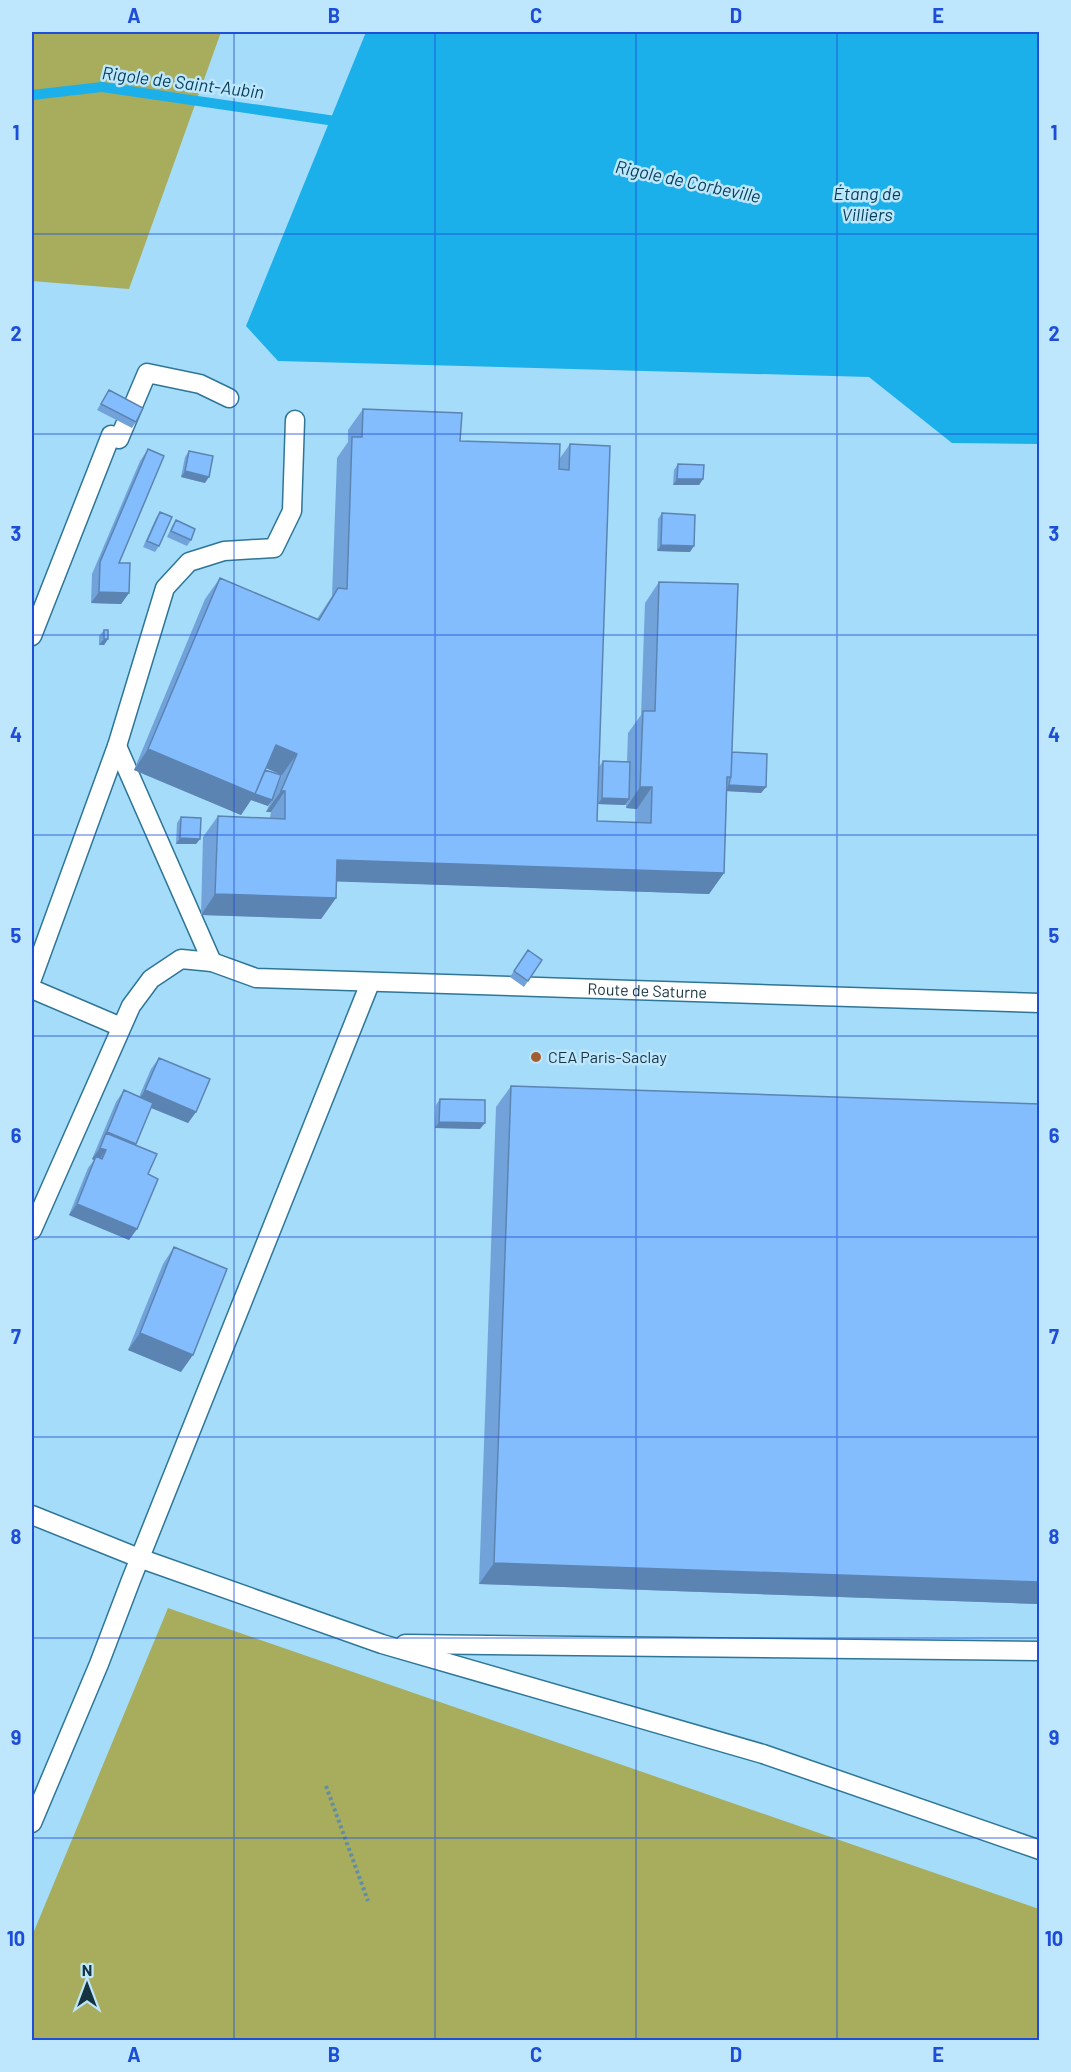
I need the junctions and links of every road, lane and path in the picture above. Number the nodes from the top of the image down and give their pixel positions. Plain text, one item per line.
1 (229, 398) dead end
2 (295, 420) dead end
3 (32, 636) edge
4 (117, 747) junction
5 (212, 963) junction
6 (32, 979) edge
7 (370, 983) junction
8 (32, 989) edge
9 (1040, 1003) edge
10 (121, 1027) junction
11 (32, 1230) edge
12 (32, 1515) edge
13 (139, 1558) junction
14 (382, 1644) junction
15 (1040, 1651) edge
16 (326, 1786) dead end
17 (32, 1823) edge
18 (1040, 1850) edge
19 (368, 1901) dead end

1 - 3 lane
2 - 4 lane
4 - 5 lane
4 - 6 lane
5 - 7 lane, Route de Saturne
5 - 10 lane, Route de Saturne
7 - 9 lane, Route de Saturne
7 - 13 lane
8 - 10 lane
10 - 11 lane, Route de Saturne
12 - 13 lane
13 - 14 lane
13 - 17 lane
14 - 15 lane
14 - 18 lane
16 - 19 path

